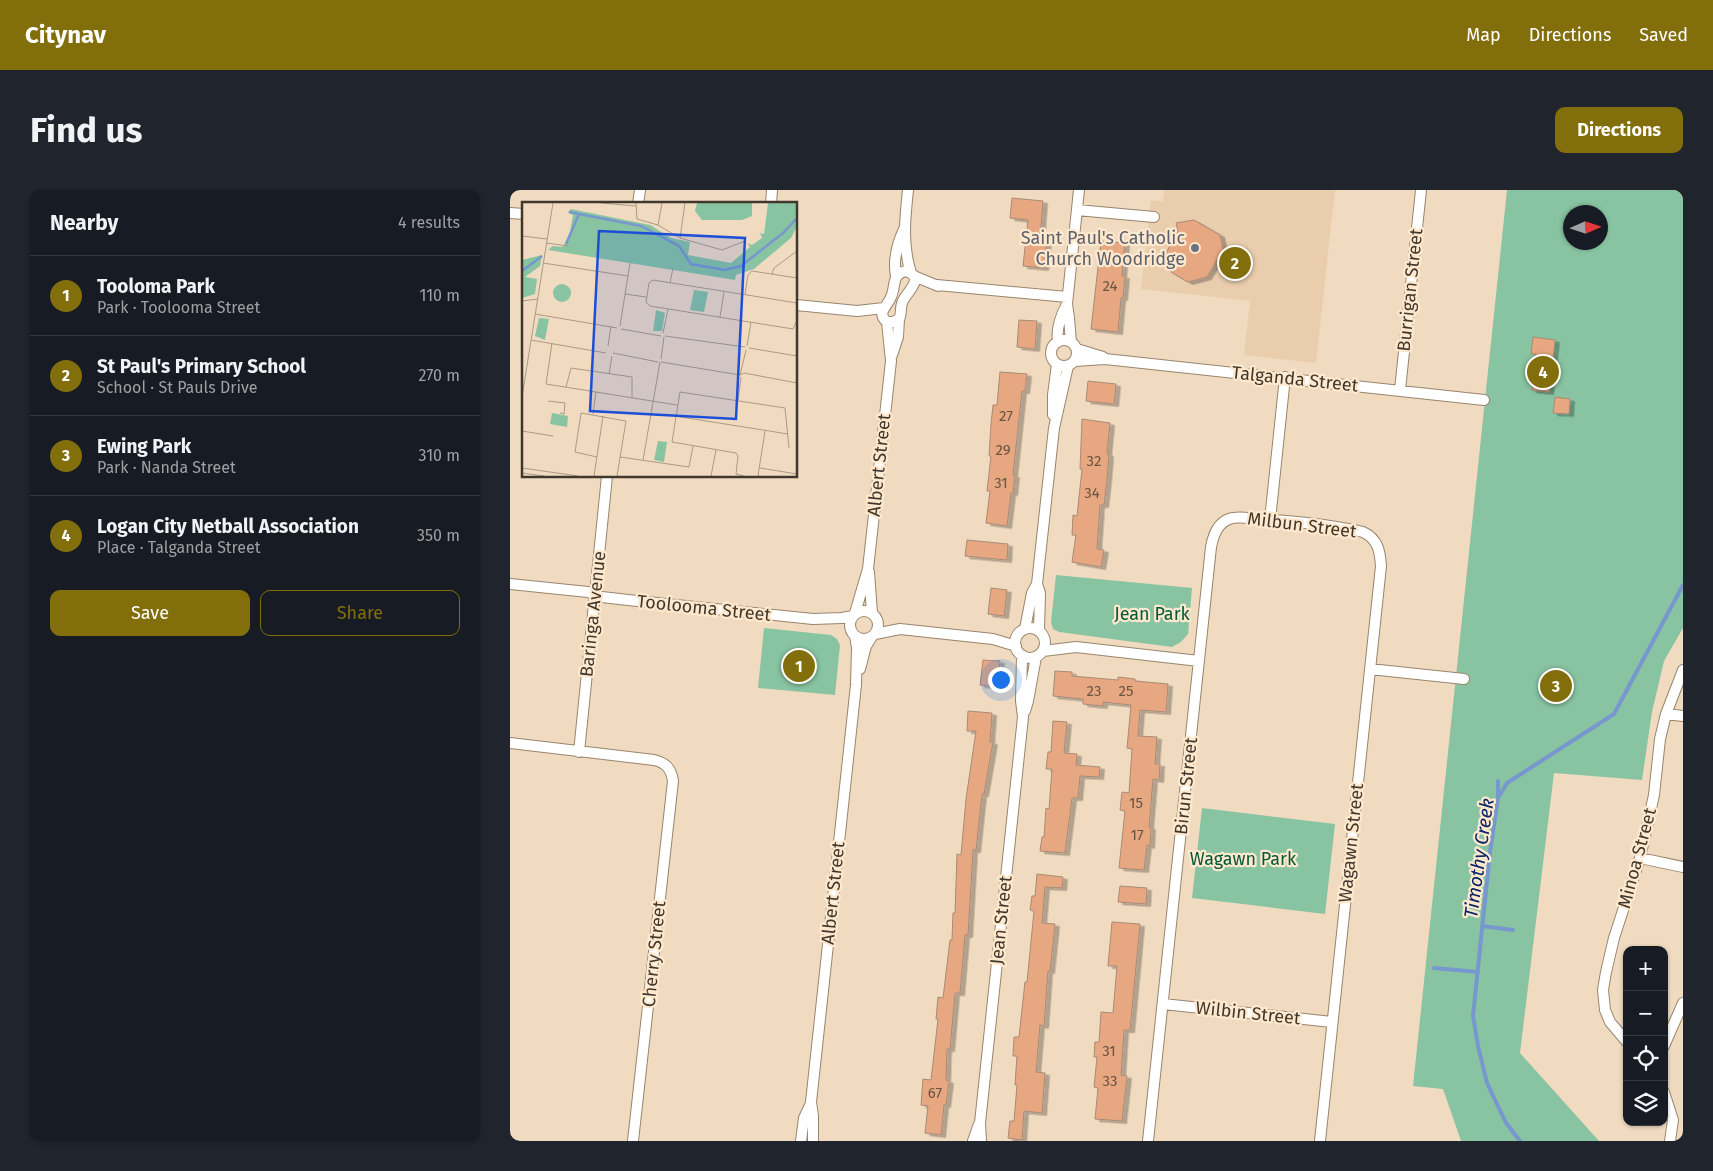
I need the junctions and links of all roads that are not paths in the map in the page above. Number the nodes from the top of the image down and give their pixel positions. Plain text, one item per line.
1 (908, 190) edge
2 (1079, 190) edge
3 (1421, 190) edge
4 (1077, 210) junction
5 (1154, 217) dead end
6 (904, 228) junction
7 (896, 276) junction
8 (913, 279) junction
9 (1067, 300) junction
10 (798, 305) edge
11 (884, 316) junction
12 (899, 319) junction
13 (1058, 342) junction
14 (1074, 345) junction
15 (1105, 359) junction
16 (890, 361) junction
17 (1067, 364) junction
18 (1285, 377) junction
19 (1400, 390) junction
20 (1484, 400) dead end
21 (607, 478) edge
22 (1270, 520) junction
23 (1222, 523) joint
24 (1378, 546) joint
25 (868, 569) junction
26 (510, 584) edge
27 (1037, 584) junction
28 (595, 594) junction
29 (854, 614) junction
30 (875, 616) junction
31 (813, 619) junction
32 (900, 630) junction
33 (853, 632) junction
34 (1021, 632) junction
35 (1042, 635) junction
36 (873, 636) junction
37 (993, 639) junction
38 (1016, 646) junction
39 (1076, 647) junction
40 (1039, 654) junction
41 (1022, 655) junction
42 (1199, 660) junction
43 (1370, 669) junction
44 (1683, 670) edge
45 (1464, 679) dead end
46 (856, 685) junction
47 (1666, 714) junction
48 (1683, 716) edge
49 (1023, 717) junction
50 (510, 743) edge
51 (579, 752) junction
52 (1640, 858) junction
53 (1683, 867) edge
54 (1683, 1003) edge
55 (1163, 1004) junction
56 (1332, 1022) junction
57 (1623, 1037) edge
58 (1668, 1037) edge
59 (1668, 1101) edge
60 (811, 1102) junction
61 (980, 1123) junction
62 (633, 1141) edge
63 (801, 1141) edge
64 (813, 1141) edge
65 (973, 1141) edge
66 (981, 1141) edge
67 (1148, 1141) edge
68 (1320, 1141) edge
69 (1670, 1141) edge

1 - 6 street, Albert Street
2 - 4 street
3 - 19 street, Burrigan Street
4 - 5 street
4 - 9 street
6 - 7 street, Albert Street
6 - 8 street, Albert Street
7 - 8 street
7 - 11 street, Albert Street
8 - 9 street
8 - 12 street, Albert Street
9 - 13 street
9 - 14 street
10 - 11 street
11 - 12 street
11 - 16 street, Albert Street
12 - 16 street, Albert Street
13 - 14 street
13 - 17 street
14 - 15 street, Talganda Street
14 - 17 street
15 - 17 street, Talganda Street
15 - 18 street, Talganda Street
16 - 25 street, Albert Street
17 - 27 street, Jean Street
18 - 19 street, Talganda Street
18 - 22 street
19 - 20 street, Talganda Street
21 - 28 street, Baringa Avenue
22 - 23 street, Milbun Street
22 - 24 street, Milbun Street
23 - 42 street, Birun Street
24 - 43 street, Wagawn Street
25 - 29 street, Albert Street
25 - 30 street, Albert Street
26 - 28 street, Toolooma Street
27 - 34 street, Jean Street
27 - 35 street, Jean Street
28 - 31 street, Toolooma Street
28 - 51 street, Baringa Avenue
29 - 30 street
29 - 31 street, Toolooma Street
29 - 33 street, Albert Street
30 - 32 street
30 - 36 street, Albert Street
31 - 33 street, Toolooma Street
32 - 36 street
32 - 37 street
33 - 36 street
33 - 46 street, Albert Street
34 - 35 street
34 - 37 street
34 - 38 street, Jean Street
35 - 39 street
35 - 40 street, Jean Street
36 - 46 street, Albert Street
37 - 38 street
38 - 41 street
39 - 40 street
39 - 42 street
40 - 41 street
40 - 49 street, Jean Street
41 - 49 street, Jean Street
42 - 55 street, Birun Street
43 - 45 street
43 - 56 street, Wagawn Street
44 - 47 street, Minoa Street
46 - 60 street, Albert Street
47 - 48 street
47 - 52 street, Minoa Street
49 - 61 street, Jean Street
50 - 51 street
51 - 62 street, Cherry Street
52 - 53 street
52 - 57 street, Minoa Street
54 - 58 street
55 - 56 street, Wilbin Street
55 - 67 street, Birun Street
56 - 68 street, Wagawn Street
59 - 69 street
60 - 63 street, Albert Street
60 - 64 street, Albert Street
61 - 65 street, Jean Street
61 - 66 street, Jean Street

